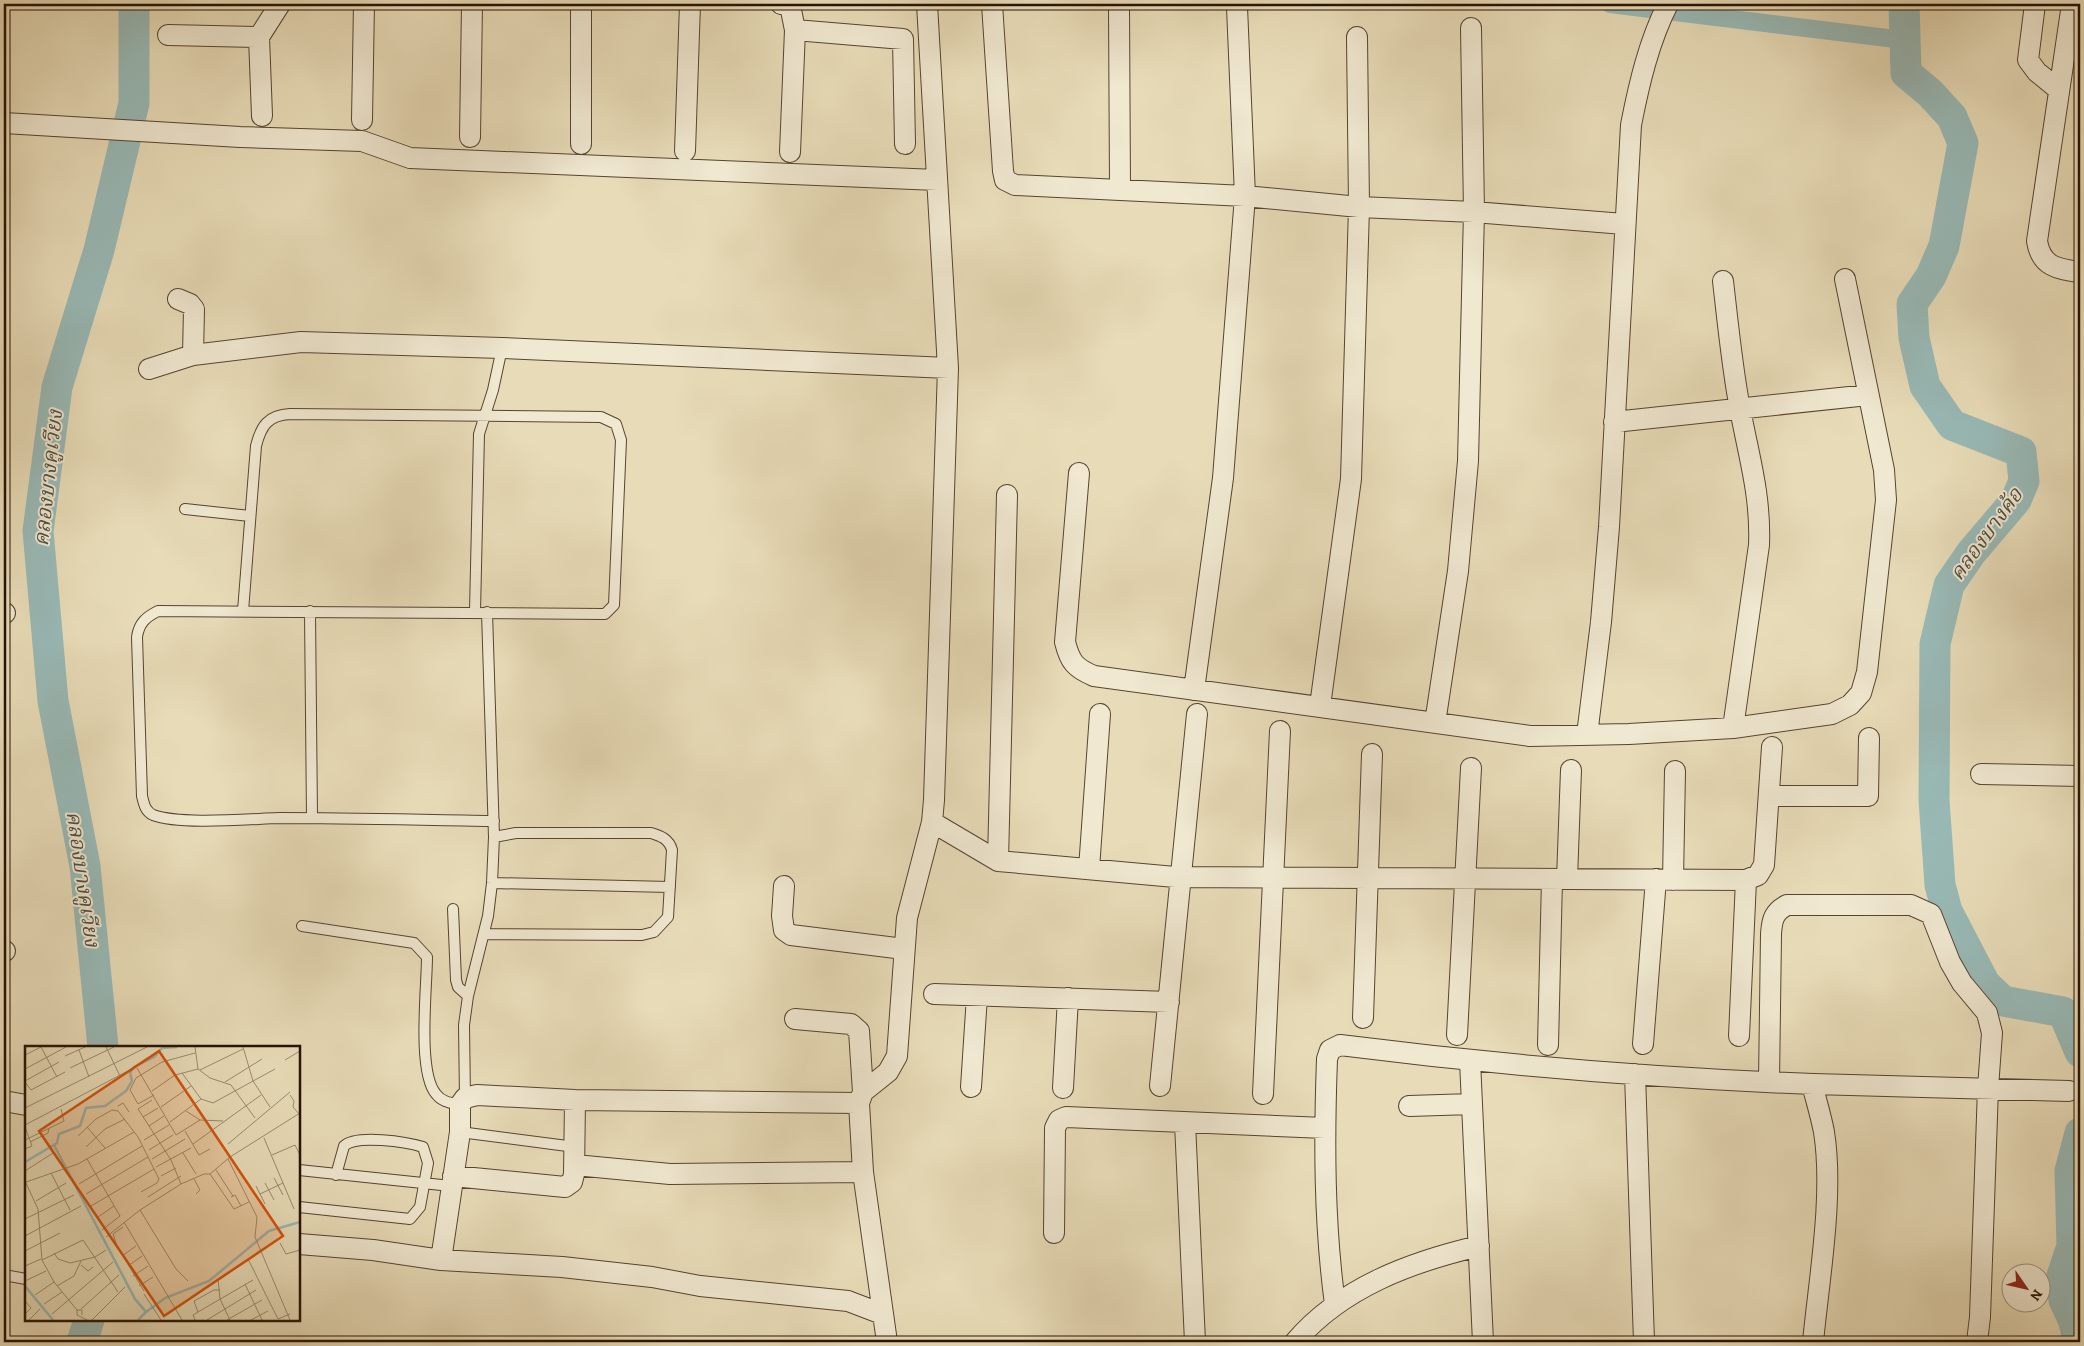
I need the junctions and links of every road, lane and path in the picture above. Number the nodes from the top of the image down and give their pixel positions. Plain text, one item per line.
1 (280, 4) edge
2 (364, 4) edge
3 (472, 4) edge
4 (581, 4) edge
5 (690, 4) edge
6 (781, 4) edge
7 (927, 4) edge
8 (992, 4) edge
9 (1668, 4) edge
10 (2035, 4) edge
11 (2072, 4) edge
12 (1119, 6) dead end
13 (1237, 7) dead end
14 (1471, 28) dead end
15 (795, 30) junction
16 (168, 36) dead end
17 (259, 37) junction
18 (1357, 37) dead end
19 (2059, 90) junction
20 (262, 116) dead end
21 (362, 120) dead end
22 (4, 123) edge
23 (470, 138) dead end
24 (581, 144) dead end
25 (905, 144) dead end
26 (685, 151) dead end
27 (790, 152) dead end
28 (937, 180) junction
29 (1120, 188) junction
30 (1246, 196) junction
31 (1360, 207) junction
32 (1474, 212) junction
33 (1624, 224) junction
34 (2080, 272) edge
35 (1845, 279) dead end
36 (1723, 281) dead end
37 (178, 299) dead end
38 (502, 348) junction
39 (193, 354) junction
40 (948, 368) junction
41 (149, 369) dead end
42 (1868, 395) junction
43 (1740, 408) junction
44 (485, 418) junction
45 (1614, 422) junction
46 (1079, 474) dead end
47 (1007, 496) dead end
48 (185, 509) dead end
49 (250, 516) junction
50 (243, 611) junction
51 (310, 611) junction
52 (475, 612) junction
53 (487, 612) junction
54 (1194, 690) junction
55 (1320, 706) junction
56 (1100, 714) dead end
57 (1197, 714) dead end
58 (1435, 723) junction
59 (1733, 728) junction
60 (1280, 731) dead end
61 (1587, 735) junction
62 (1869, 738) dead end
63 (1772, 747) dead end
64 (1372, 754) dead end
65 (1471, 768) dead end
66 (1571, 770) dead end
67 (1676, 771) dead end
68 (1981, 774) dead end
69 (2080, 776) edge
70 (1769, 796) junction
71 (312, 818) junction
72 (494, 821) junction
73 (932, 822) junction
74 (494, 837) junction
75 (998, 861) junction
76 (1089, 869) junction
77 (1181, 876) junction
78 (1273, 877) junction
79 (1368, 878) junction
80 (1465, 878) junction
81 (1559, 879) junction
82 (1664, 880) junction
83 (1746, 880) junction
84 (492, 884) junction
85 (784, 886) dead end
86 (670, 887) junction
87 (453, 909) dead end
88 (302, 926) dead end
89 (484, 934) junction
90 (904, 949) junction
91 (934, 994) dead end
92 (468, 996) junction
93 (977, 996) junction
94 (1068, 998) junction
95 (1169, 1002) junction
96 (1363, 1018) dead end
97 (795, 1019) dead end
98 (1457, 1035) dead end
99 (1739, 1036) dead end
100 (1643, 1044) dead end
101 (1548, 1045) dead end
102 (1470, 1061) junction
103 (1635, 1074) junction
104 (1769, 1082) junction
105 (1812, 1084) junction
106 (1160, 1086) dead end
107 (971, 1087) dead end
108 (1064, 1088) dead end
109 (1988, 1088) junction
110 (2069, 1091) dead end
111 (1262, 1094) dead end
112 (861, 1097) junction
113 (575, 1100) junction
114 (462, 1102) junction
115 (1472, 1104) junction
116 (1409, 1106) dead end
117 (1185, 1123) junction
118 (1325, 1128) junction
119 (460, 1132) junction
120 (575, 1156) junction
121 (300, 1170) edge
122 (863, 1172) junction
123 (336, 1175) junction
124 (452, 1181) junction
125 (423, 1183) junction
126 (300, 1207) edge
127 (1054, 1233) dead end
128 (300, 1244) edge
129 (1479, 1246) junction
130 (441, 1260) junction
131 (4, 1275) edge
132 (25, 1279) edge
133 (1335, 1304) junction
134 (882, 1314) junction
135 (887, 1342) edge
136 (1195, 1342) edge
137 (1295, 1342) edge
138 (1483, 1342) edge
139 (1644, 1342) edge
140 (1813, 1342) edge
141 (1977, 1342) edge

1 - 17 street
2 - 21 street
3 - 23 street
4 - 24 street
5 - 26 street
6 - 15 street
7 - 28 street
8 - 29 street
9 - 33 street
10 - 19 street
11 - 19 street
12 - 29 street
13 - 30 street
14 - 32 street
15 - 25 street
15 - 27 street
16 - 17 street
17 - 20 street
18 - 31 street
19 - 34 street
22 - 28 street
28 - 40 street
29 - 30 street
30 - 31 street
30 - 54 street
31 - 32 street
31 - 55 street
32 - 33 street
32 - 58 street
33 - 45 street
35 - 42 street
36 - 43 street
37 - 39 street
38 - 39 street
38 - 40 street
38 - 44 lane
39 - 41 street
40 - 73 street
42 - 43 street
42 - 59 street
43 - 45 street
43 - 59 street
44 - 49 lane
44 - 52 lane
44 - 53 lane
45 - 61 street
46 - 54 street
47 - 75 street
48 - 49 lane
49 - 50 lane
50 - 51 lane
50 - 71 lane
51 - 52 lane
51 - 71 lane
52 - 53 lane
53 - 72 lane
54 - 55 street
55 - 58 street
56 - 76 street
57 - 77 street
58 - 61 street
59 - 61 street
60 - 78 street
62 - 70 street
63 - 70 street
64 - 79 street
65 - 80 street
66 - 81 street
67 - 82 street
68 - 69 street
70 - 83 street
71 - 72 lane
72 - 74 lane
73 - 75 street
73 - 90 street
74 - 84 lane
74 - 86 lane
75 - 76 street
76 - 77 street
77 - 78 street
77 - 95 street
78 - 79 street
78 - 111 street
79 - 80 street
79 - 96 street
80 - 81 street
80 - 98 street
81 - 82 street
81 - 101 street
82 - 83 street
82 - 100 street
83 - 99 street
84 - 86 lane
84 - 89 lane
85 - 90 street
86 - 89 lane
87 - 92 lane
88 - 114 lane
89 - 92 lane
90 - 112 street
91 - 93 street
92 - 114 lane
93 - 94 street
93 - 107 street
94 - 95 street
94 - 108 street
95 - 106 street
97 - 112 street
102 - 103 street
102 - 115 street
102 - 118 street
103 - 104 street
103 - 139 street
104 - 105 street
104 - 109 street
105 - 109 street
105 - 140 street
109 - 110 street
109 - 141 street
112 - 113 street
112 - 122 street
113 - 114 street
113 - 120 street
114 - 119 street
115 - 116 street
115 - 129 street
117 - 118 street
117 - 127 street
117 - 136 street
118 - 133 street
119 - 120 lane
119 - 124 street
120 - 122 street
120 - 124 street
121 - 123 lane
122 - 134 street
123 - 125 lane
123 - 125 lane
124 - 125 lane
124 - 130 street
125 - 126 lane
128 - 130 street
129 - 133 street
129 - 138 street
130 - 134 street
131 - 132 lane
133 - 137 street
134 - 135 street

